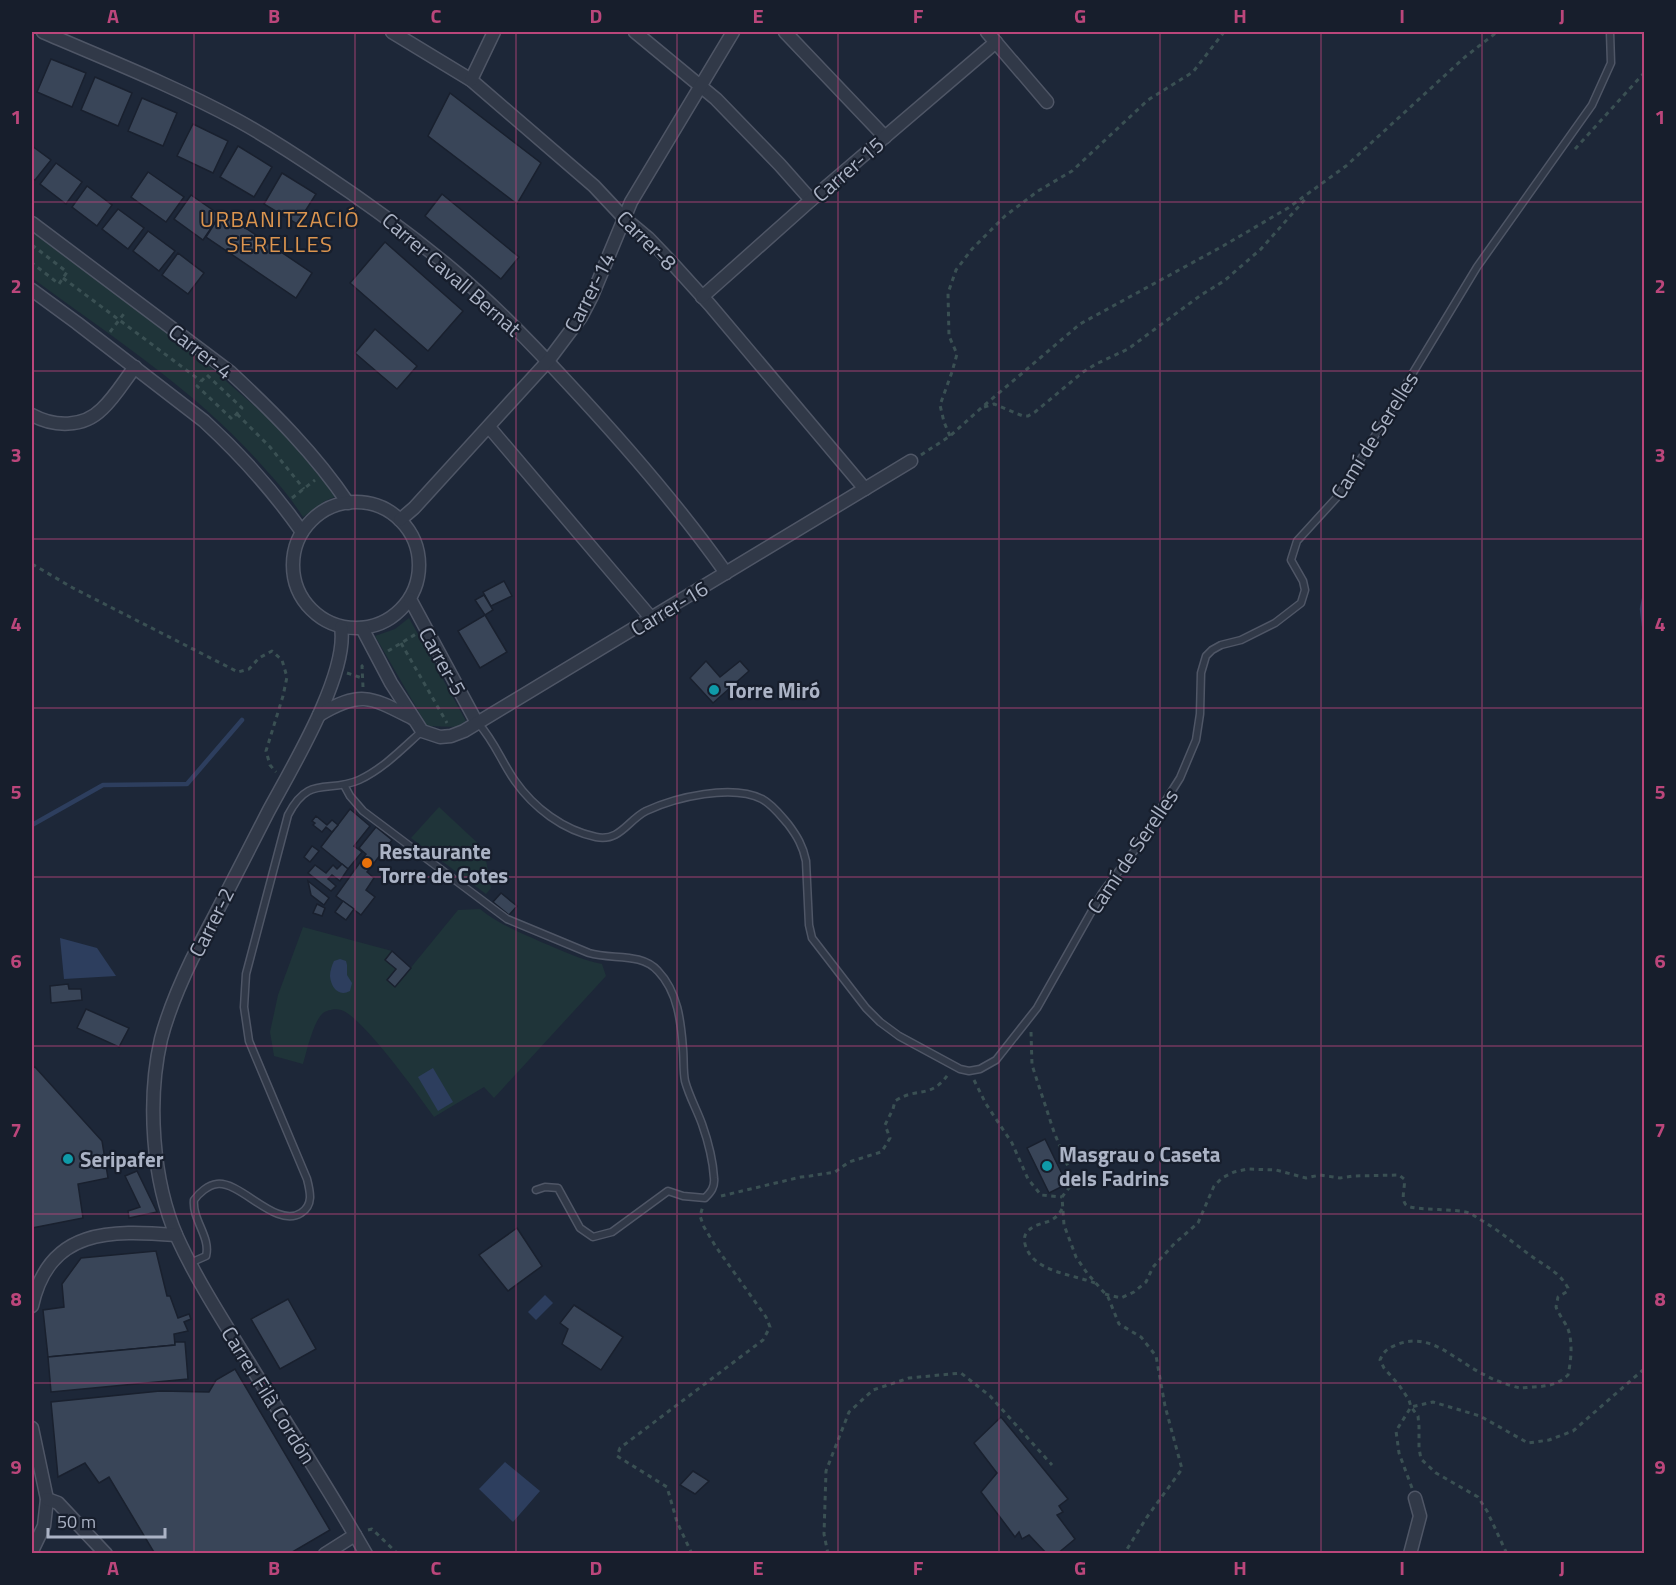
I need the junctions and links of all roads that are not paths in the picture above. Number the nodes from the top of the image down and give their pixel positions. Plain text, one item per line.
1 (43, 32) edge
2 (392, 32) edge
3 (494, 32) edge
4 (635, 32) edge
5 (733, 32) edge
6 (785, 32) edge
7 (987, 32) edge
8 (1610, 32) edge
9 (56, 34) edge
10 (996, 42) junction
11 (471, 80) junction
12 (701, 85) junction
13 (1047, 102) dead end
14 (885, 137) junction
15 (812, 200) junction
16 (624, 218) junction
17 (32, 223) edge
18 (32, 290) edge
19 (702, 297) junction
20 (548, 361) junction
21 (135, 367) junction
22 (32, 415) edge
23 (489, 427) junction
24 (911, 461) road end
25 (866, 489) junction
26 (348, 503) junction
27 (400, 520) junction
28 (302, 532) junction
29 (726, 573) junction
30 (410, 599) junction
31 (652, 619) junction
32 (341, 627) junction
33 (362, 628) junction
34 (319, 715) junction
35 (413, 719) junction
36 (477, 723) junction
37 (422, 731) junction
38 (344, 785) junction
39 (536, 1190) dead end
40 (176, 1235) junction
41 (190, 1263) junction
42 (32, 1305) edge
43 (32, 1428) edge
44 (1415, 1498) road end
45 (47, 1499) junction
46 (356, 1535) junction
47 (32, 1551) edge
48 (106, 1554) edge
49 (325, 1554) edge
50 (366, 1554) edge
51 (1410, 1554) edge

1 - 9 street, Carrer Cavall Bernat
2 - 11 street, Carrer-8
3 - 11 street
4 - 12 street
5 - 12 street, Carrer-14
6 - 14 street
7 - 10 street
8 - 36 lane, Camí de Serelles
9 - 20 street, Carrer Cavall Bernat
10 - 13 street
10 - 14 street, Carrer-15
11 - 16 street, Carrer-8
12 - 15 street
12 - 16 street, Carrer-14
14 - 15 street, Carrer-15
15 - 19 street, Carrer-15
16 - 19 street, Carrer-8
16 - 20 street, Carrer-14
17 - 26 street, Carrer-4
18 - 21 street
19 - 25 street, Carrer-8
20 - 23 street, Carrer-14
20 - 29 street, Carrer Cavall Bernat
21 - 22 street
21 - 28 street
23 - 27 street, Carrer-14
23 - 31 street
24 - 25 street, Carrer-16
25 - 29 street, Carrer-16
26 - 27 street
26 - 28 street
27 - 30 street
28 - 32 street
29 - 31 street, Carrer-16
30 - 33 street
30 - 36 street, Carrer-5
31 - 36 street, Carrer-16
32 - 33 street
32 - 34 street, Carrer-2
33 - 35 street
34 - 35 street
34 - 40 street, Carrer-2
35 - 37 street
36 - 37 street, Carrer-16
37 - 38 lane
38 - 39 lane
38 - 41 lane
40 - 41 street, Carrer Filà Cordón
40 - 42 street
41 - 46 street, Carrer Filà Cordón
43 - 45 street
44 - 51 street
45 - 47 street
45 - 48 street
46 - 49 street
46 - 50 street, Carrer Filà Cordón

